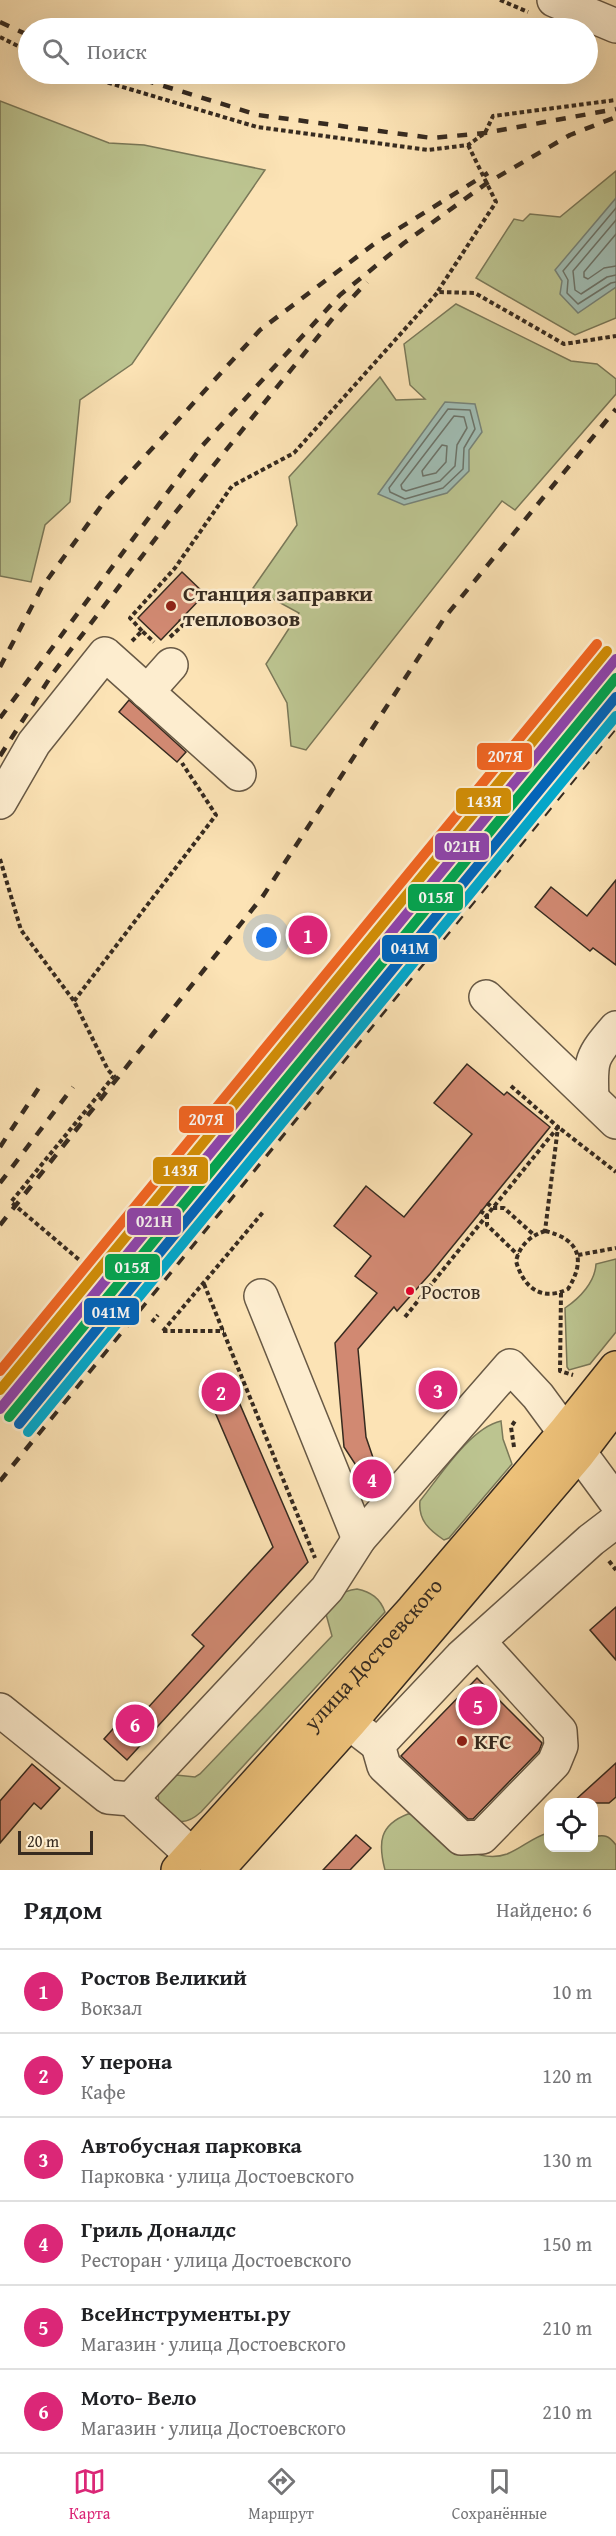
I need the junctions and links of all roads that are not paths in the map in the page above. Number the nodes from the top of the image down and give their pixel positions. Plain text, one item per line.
1 (554, 0) edge
2 (597, 18) edge
3 (598, 18) edge
4 (616, 26) edge
5 (171, 665) dead end
6 (147, 692) junction
7 (239, 774) dead end
8 (0, 802) edge
9 (486, 997) dead end
10 (616, 1028) edge
11 (592, 1098) junction
12 (616, 1122) edge
13 (261, 1296) dead end
14 (616, 1368) edge
15 (616, 1404) edge
16 (571, 1444) junction
17 (616, 1502) edge
18 (616, 1521) edge
19 (359, 1539) junction
20 (479, 1642) junction
21 (0, 1710) edge
22 (350, 1724) junction
23 (378, 1745) junction
24 (131, 1799) junction
25 (208, 1865) edge

1 - 2 street
3 - 4 street
5 - 6 street
6 - 7 street
6 - 8 street
9 - 11 street
10 - 11 street
11 - 12 street
13 - 19 street
14 - 16 highway
15 - 16 highway
16 - 17 street
16 - 19 street
16 - 22 highway, улица Достоевского
16 - 25 highway, улица Достоевского
18 - 20 street
19 - 24 street
20 - 23 street
20 - 23 street
21 - 24 street
22 - 23 street
22 - 25 highway, улица Достоевского
24 - 25 street

